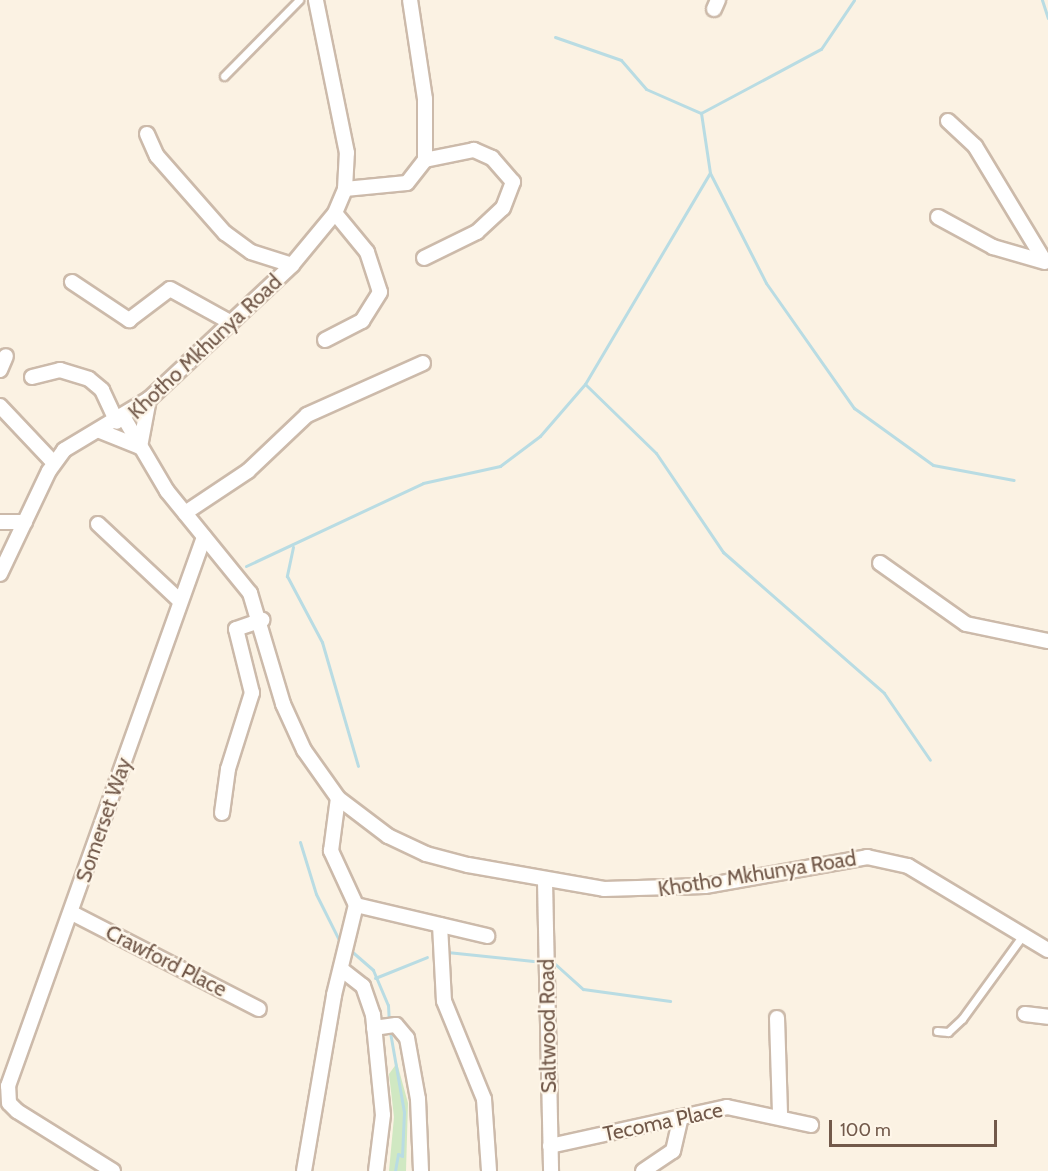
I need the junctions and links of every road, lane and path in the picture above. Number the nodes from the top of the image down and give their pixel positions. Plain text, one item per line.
1 (300, 0) edge
2 (316, 0) edge
3 (410, 0) edge
4 (224, 76) dead end
5 (948, 121) dead end
6 (147, 134) dead end
7 (425, 160) junction
8 (345, 189) junction
9 (336, 213) junction
10 (938, 217) dead end
11 (424, 258) dead end
12 (1046, 263) edge
13 (292, 265) junction
14 (72, 282) dead end
15 (230, 322) junction
16 (325, 340) dead end
17 (6, 356) dead end
18 (423, 363) dead end
19 (0, 370) edge
20 (32, 377) dead end
21 (149, 399) junction
22 (0, 406) edge
23 (121, 420) junction
24 (100, 431) junction
25 (140, 447) junction
26 (53, 462) junction
27 (185, 513) junction
28 (0, 522) edge
29 (25, 522) junction
30 (98, 524) dead end
31 (204, 537) junction
32 (880, 563) dead end
33 (0, 574) edge
34 (180, 601) junction
35 (262, 620) junction
36 (1048, 642) edge
37 (338, 798) junction
38 (222, 813) dead end
39 (545, 880) junction
40 (356, 905) junction
41 (72, 912) junction
42 (440, 925) junction
43 (1023, 935) junction
44 (487, 936) dead end
45 (1048, 950) edge
46 (341, 969) junction
47 (260, 1009) dead end
48 (1025, 1014) dead end
49 (1048, 1017) edge
50 (777, 1018) dead end
51 (384, 1026) junction
52 (937, 1031) dead end
53 (4, 1086) edge
54 (780, 1116) junction
55 (681, 1117) junction
56 (810, 1125) dead end
57 (550, 1146) junction
58 (113, 1171) edge
59 (304, 1171) edge
60 (376, 1171) edge
61 (421, 1171) edge
62 (489, 1171) edge
63 (550, 1171) edge
64 (643, 1171) edge

1 - 4 lane
2 - 8 street, Khotho Mkhunya Road
3 - 7 street
5 - 12 street
6 - 13 street
7 - 8 street
7 - 11 street
8 - 9 street, Khotho Mkhunya Road
9 - 13 street, Khotho Mkhunya Road
9 - 16 street
10 - 12 street
13 - 15 street, Khotho Mkhunya Road
14 - 15 street
15 - 21 street, Khotho Mkhunya Road
17 - 19 street
18 - 27 street
20 - 23 street
21 - 23 street, Khotho Mkhunya Road
21 - 25 street
22 - 26 street
23 - 24 street
23 - 25 street, Khotho Mkhunya Road
24 - 25 street
24 - 26 street
25 - 27 street, Khotho Mkhunya Road
26 - 29 street
27 - 31 street, Khotho Mkhunya Road
28 - 29 street
29 - 33 street
30 - 34 street
31 - 34 street, Somerset Way
31 - 35 street, Khotho Mkhunya Road
32 - 36 street
34 - 41 street, Somerset Way
35 - 37 street, Khotho Mkhunya Road
35 - 38 street
37 - 39 street, Khotho Mkhunya Road
37 - 40 street
39 - 43 street, Khotho Mkhunya Road
39 - 57 street, Saltwood Road
40 - 42 street
40 - 46 street
41 - 47 street, Crawford Place
41 - 53 street, Somerset Way
42 - 44 street
42 - 62 street
43 - 45 street, Khotho Mkhunya Road
43 - 52 lane
46 - 51 street
46 - 59 street
48 - 49 street
50 - 54 street
51 - 60 street
51 - 61 street
53 - 58 street, Somerset Way
54 - 55 street, Tecoma Place
54 - 56 street, Tecoma Place
55 - 57 street, Tecoma Place
55 - 64 street
57 - 63 street, Saltwood Road

